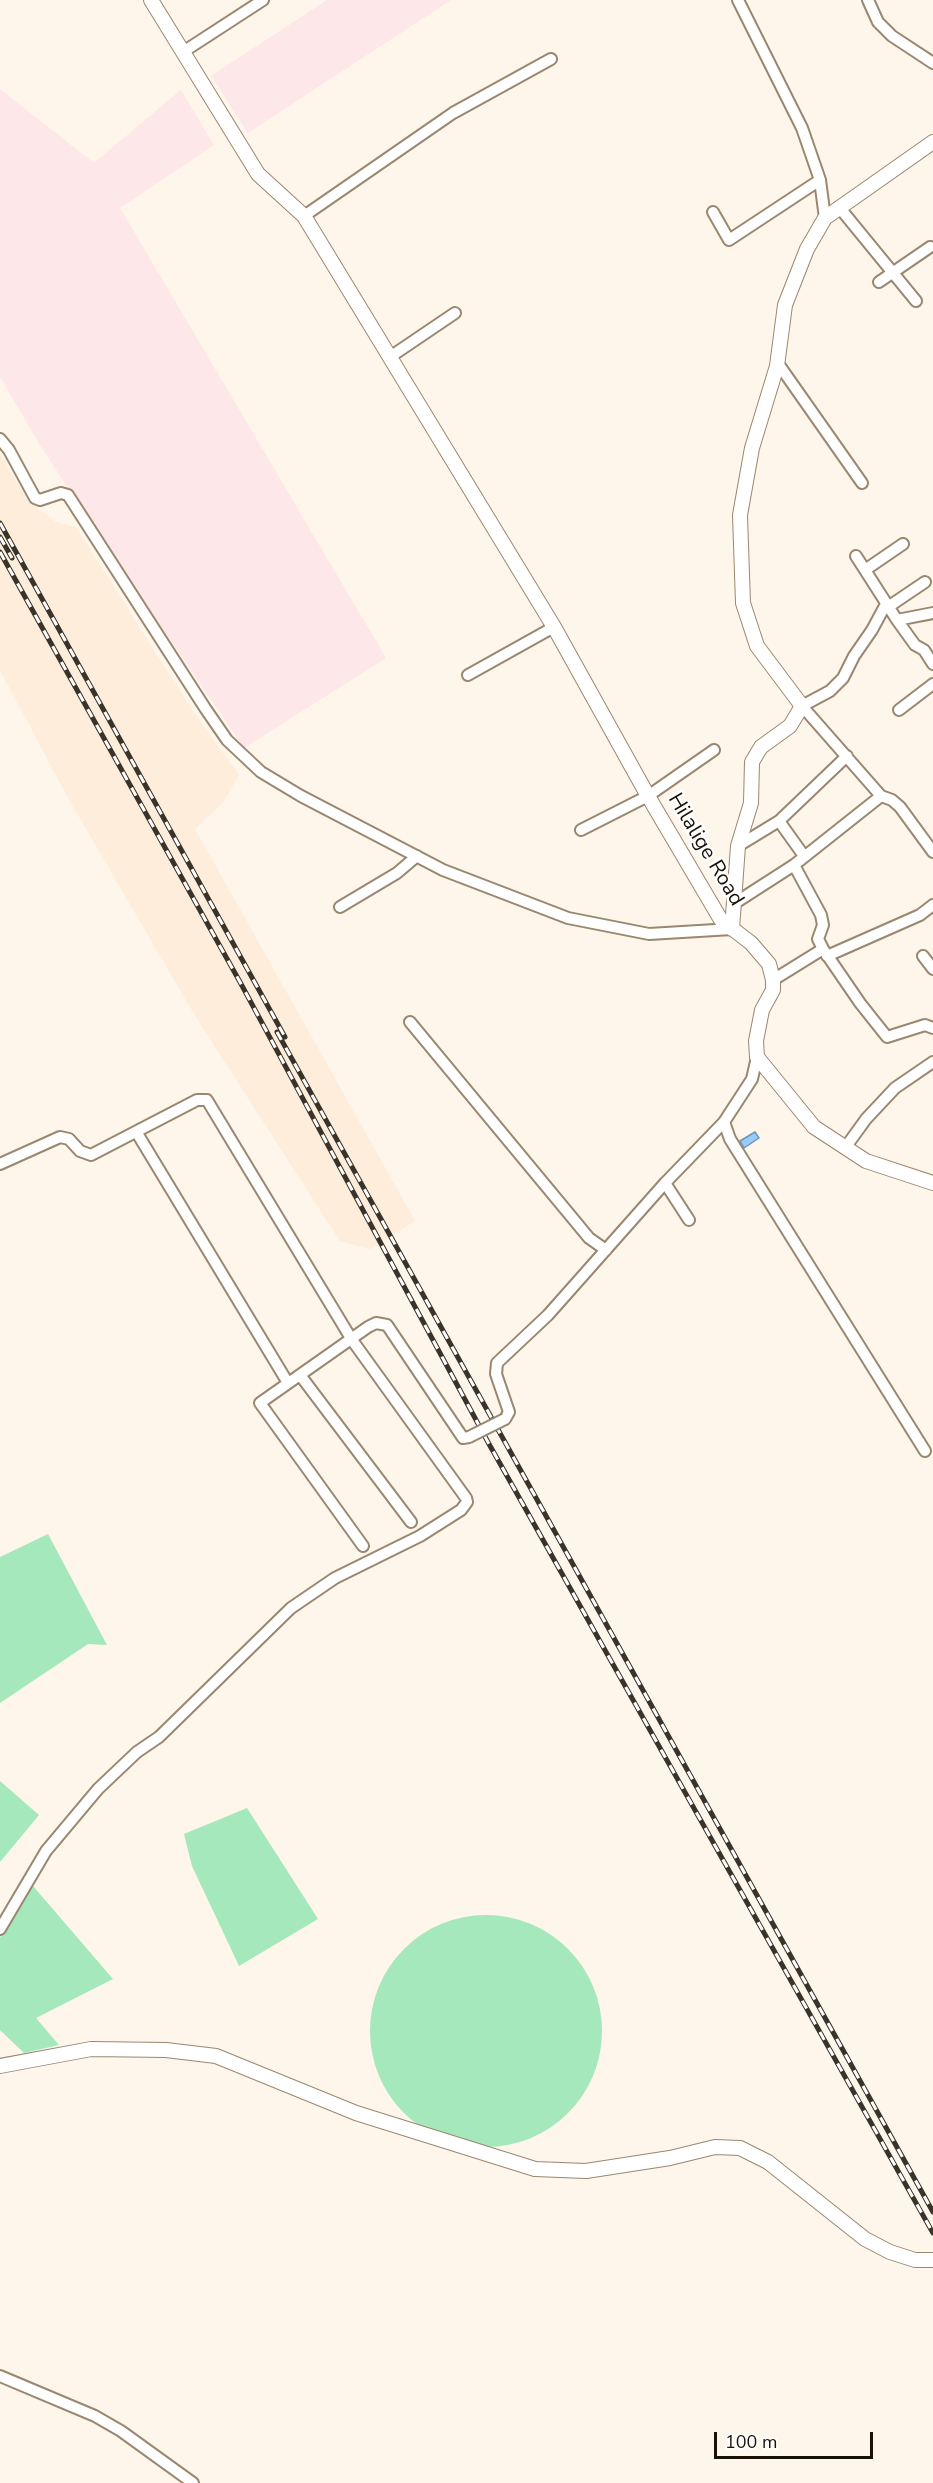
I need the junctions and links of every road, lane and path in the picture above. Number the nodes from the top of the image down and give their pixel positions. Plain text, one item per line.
1 (151, 0) edge
2 (263, 0) edge
3 (738, 0) edge
4 (868, 0) edge
5 (183, 52) junction
6 (551, 58) dead end
7 (933, 63) edge
8 (933, 142) edge
9 (820, 180) junction
10 (839, 207) junction
11 (713, 212) dead end
12 (304, 216) junction
13 (825, 218) junction
14 (930, 247) dead end
15 (894, 272) junction
16 (879, 282) dead end
17 (916, 301) dead end
18 (455, 313) dead end
19 (390, 357) junction
20 (777, 362) junction
21 (0, 439) edge
22 (862, 483) dead end
23 (903, 544) dead end
24 (856, 556) dead end
25 (865, 570) junction
26 (925, 582) dead end
27 (887, 605) junction
28 (933, 613) edge
29 (897, 620) junction
30 (554, 627) junction
31 (933, 664) edge
32 (468, 675) dead end
33 (933, 684) edge
34 (802, 706) junction
35 (898, 710) dead end
36 (714, 750) dead end
37 (847, 756) junction
38 (648, 796) junction
39 (881, 796) junction
40 (779, 822) junction
41 (581, 830) dead end
42 (738, 846) junction
43 (933, 852) edge
44 (417, 856) junction
45 (804, 856) junction
46 (794, 865) junction
47 (735, 903) junction
48 (933, 905) edge
49 (340, 907) dead end
50 (732, 929) junction
51 (825, 953) junction
52 (923, 956) dead end
53 (933, 969) edge
54 (773, 980) junction
55 (410, 1022) dead end
56 (933, 1028) edge
57 (757, 1057) junction
58 (933, 1062) edge
59 (724, 1122) junction
60 (137, 1133) junction
61 (845, 1148) junction
62 (0, 1164) edge
63 (665, 1183) junction
64 (933, 1183) edge
65 (689, 1220) dead end
66 (606, 1250) junction
67 (352, 1341) junction
68 (300, 1375) junction
69 (288, 1383) junction
70 (925, 1451) dead end
71 (411, 1522) dead end
72 (363, 1546) dead end
73 (0, 1929) edge
74 (0, 2066) edge
75 (933, 2260) edge
76 (0, 2376) edge
77 (193, 2483) edge

1 - 5 street, Hilalige Road
2 - 5 street
3 - 9 street
4 - 7 street
5 - 12 street, Hilalige Road
6 - 12 street
8 - 10 street
9 - 11 street
9 - 13 street
10 - 13 street
10 - 15 street
12 - 19 street, Hilalige Road
13 - 20 street
14 - 15 street
15 - 16 street
15 - 17 street
18 - 19 street
19 - 30 street, Hilalige Road
20 - 22 street
20 - 34 street
21 - 44 street
23 - 25 street
24 - 25 street
25 - 27 street
26 - 27 street
27 - 29 street
27 - 34 street
28 - 29 street
29 - 31 street
30 - 32 street
30 - 38 street, Hilalige Road
33 - 35 street
34 - 37 street
34 - 42 street
36 - 38 street
37 - 39 street
37 - 40 street
38 - 41 street
38 - 50 street, Hilalige Road
39 - 43 street
39 - 45 street
40 - 42 street
40 - 45 street
42 - 47 street
44 - 49 street
44 - 50 street
45 - 46 street
46 - 47 street
46 - 51 street
47 - 50 street
48 - 51 street
50 - 54 street, Hilalige Road
51 - 54 street
51 - 56 street
52 - 53 street
54 - 57 street
55 - 66 street
57 - 59 street
57 - 61 street
58 - 61 street
59 - 63 street
59 - 70 street
60 - 62 street
60 - 67 street
60 - 69 street
61 - 64 street
63 - 65 street
63 - 66 street
66 - 67 street, bridge
67 - 68 street
67 - 73 street
68 - 69 street
68 - 71 street
69 - 72 street
74 - 75 street
76 - 77 street

